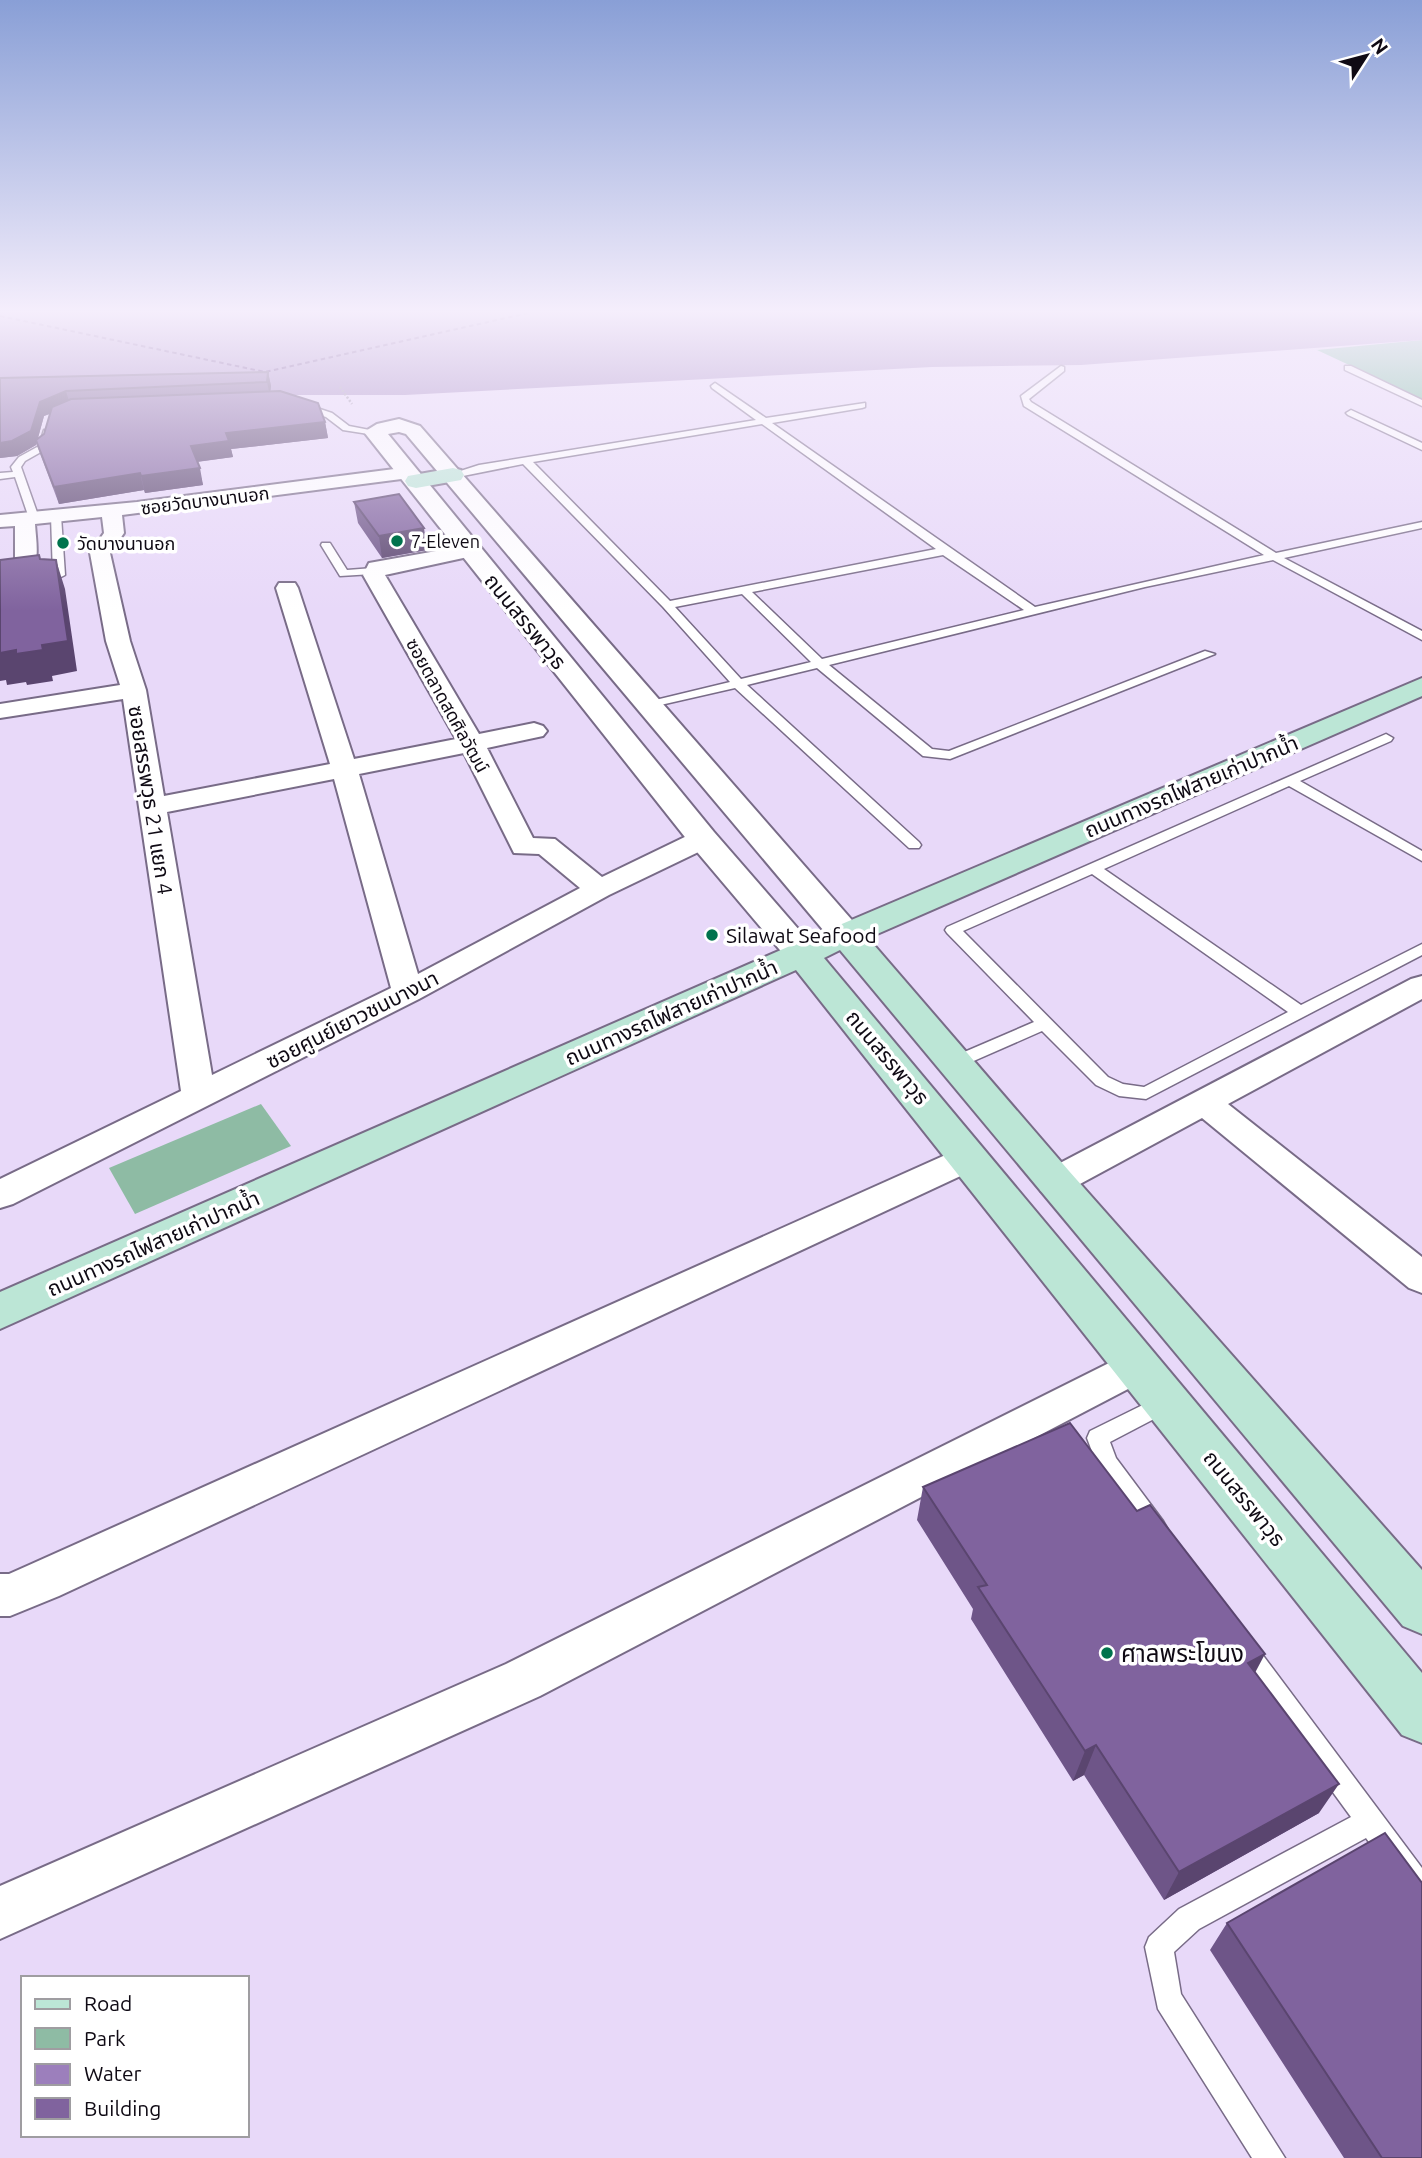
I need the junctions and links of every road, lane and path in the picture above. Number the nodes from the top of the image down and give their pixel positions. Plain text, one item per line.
1 (312, 410) edge
2 (749, 410) edge
3 (835, 410) edge
4 (1036, 410) edge
5 (1351, 413) dead end
6 (50, 418) edge
7 (766, 422) junction
8 (375, 432) junction
9 (1422, 447) edge
10 (526, 461) junction
11 (18, 474) junction
12 (453, 475) junction
13 (0, 476) edge
14 (413, 477) junction
15 (111, 510) junction
16 (56, 516) junction
17 (29, 518) junction
18 (0, 521) edge
19 (1422, 525) edge
20 (326, 545) dead end
21 (470, 551) junction
22 (945, 551) junction
23 (1275, 557) junction
24 (373, 571) junction
25 (0, 575) edge
26 (59, 575) edge
27 (287, 588) dead end
28 (744, 590) junction
29 (667, 605) junction
30 (1034, 612) junction
31 (1422, 636) edge
32 (1209, 654) dead end
33 (822, 666) junction
34 (739, 685) junction
35 (1422, 686) edge
36 (134, 690) junction
37 (648, 706) junction
38 (0, 711) edge
39 (534, 732) dead end
40 (1386, 738) dead end
41 (471, 742) junction
42 (344, 768) junction
43 (1290, 780) junction
44 (151, 807) junction
45 (703, 839) junction
46 (914, 845) dead end
47 (1422, 857) edge
48 (1093, 868) junction
49 (599, 889) junction
50 (846, 935) junction
51 (1422, 949) edge
52 (802, 954) junction
53 (1422, 986) edge
54 (408, 992) junction
55 (1300, 1013) junction
56 (1045, 1023) junction
57 (954, 1063) junction
58 (200, 1096) junction
59 (1205, 1102) junction
60 (970, 1157) junction
61 (1060, 1189) junction
62 (0, 1195) edge
63 (1018, 1217) junction
64 (1422, 1278) edge
65 (0, 1311) edge
66 (1137, 1365) junction
67 (1167, 1402) junction
68 (1165, 1542) edge
69 (0, 1595) edge
70 (1422, 1609) edge
71 (1231, 1631) edge
72 (1422, 1716) edge
73 (1370, 1821) junction
74 (1422, 1891) edge
75 (0, 1913) edge
76 (1270, 2158) edge

1 - 8 lane
2 - 7 lane
3 - 7 lane
4 - 23 lane
5 - 9 lane
6 - 11 lane
7 - 10 lane
7 - 22 lane
8 - 12 street, ถนนสรรพาวุธ
8 - 14 street, ถนนสรรพาวุธ
10 - 12 lane
10 - 29 lane
11 - 13 lane
11 - 17 lane
12 - 14 main road
12 - 37 street, ถนนสรรพาวุธ
14 - 15 street, ซอยวัดบางนานอก
14 - 21 street, ถนนสรรพาวุธ
15 - 16 street, ซอยวัดบางนานอก
15 - 36 street, ซอยสรรพวุธ 21 แยก 4
16 - 17 street, ซอยวัดบางนานอก
16 - 26 lane
17 - 18 street, ซอยวัดบางนานอก
17 - 25 street
19 - 23 lane
20 - 24 lane
21 - 24 street
21 - 45 street, ถนนสรรพาวุธ
22 - 28 lane
22 - 30 lane
23 - 30 lane
23 - 31 lane
24 - 41 street, ซอยตลาดสดศิลวัฒน์
27 - 42 street
28 - 29 lane
28 - 33 lane
29 - 34 lane
30 - 33 lane
32 - 33 lane
33 - 34 lane
34 - 37 lane
34 - 46 lane
35 - 50 main road, ถนนทางรถไฟสายเก่าปากน้ำ
36 - 38 street
36 - 44 street, ซอยสรรพวุธ 21 แยก 4
37 - 50 street, ถนนสรรพาวุธ
39 - 41 street
40 - 43 lane
41 - 42 street
41 - 49 street, ซอยตลาดสดศิลวัฒน์
42 - 44 street
42 - 54 street
43 - 47 lane
43 - 48 lane
44 - 58 street, ซอยสรรพวุธ 21 แยก 4
45 - 49 street, ซอยศูนย์เยาวชนบางนา
45 - 52 street, ถนนสรรพาวุธ
48 - 55 lane
48 - 56 lane
49 - 54 street, ซอยศูนย์เยาวชนบางนา
50 - 52 main road, ถนนทางรถไฟสายเก่าปากน้ำ
50 - 57 main road, ถนนสรรพาวุธ
51 - 55 lane
52 - 60 main road, ถนนสรรพาวุธ
52 - 65 main road, ถนนทางรถไฟสายเก่าปากน้ำ
53 - 59 street
54 - 58 street, ซอยศูนย์เยาวชนบางนา
55 - 56 lane
56 - 57 lane
57 - 61 main road, ถนนสรรพาวุธ
58 - 62 street, ซอยศูนย์เยาวชนบางนา
59 - 61 street
59 - 64 street
60 - 63 main road, ถนนสรรพาวุธ
60 - 69 street
61 - 63 main road
61 - 70 main road, ถนนสรรพาวุธ
63 - 66 main road, ถนนสรรพาวุธ
66 - 67 main road, ถนนสรรพาวุธ
66 - 75 street
67 - 68 lane
67 - 72 main road, ถนนสรรพาวุธ
71 - 73 lane
73 - 74 lane
73 - 76 lane

